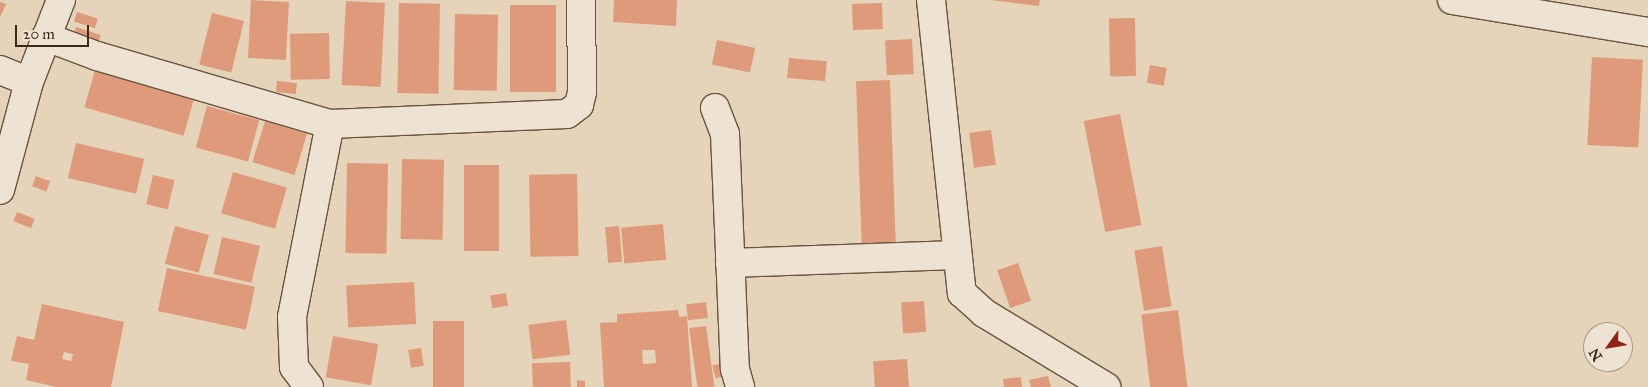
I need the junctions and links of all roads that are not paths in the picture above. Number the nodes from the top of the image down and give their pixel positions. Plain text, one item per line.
1 (61, 0) edge
2 (581, 0) edge
3 (931, 0) edge
4 (1452, 0) edge
5 (1502, 4) edge
6 (1648, 32) edge
7 (46, 37) junction
8 (0, 70) edge
9 (29, 82) junction
10 (715, 108) dead end
11 (330, 124) junction
12 (0, 190) edge
13 (957, 255) junction
14 (730, 263) junction
15 (309, 387) edge
16 (740, 387) edge
17 (1106, 387) edge

1 - 7 street
2 - 11 street
3 - 13 street
4 - 5 street
5 - 6 street
7 - 9 street
7 - 11 street
8 - 9 street
9 - 12 street
10 - 14 street
11 - 15 street
13 - 14 street
13 - 17 street
14 - 16 street

